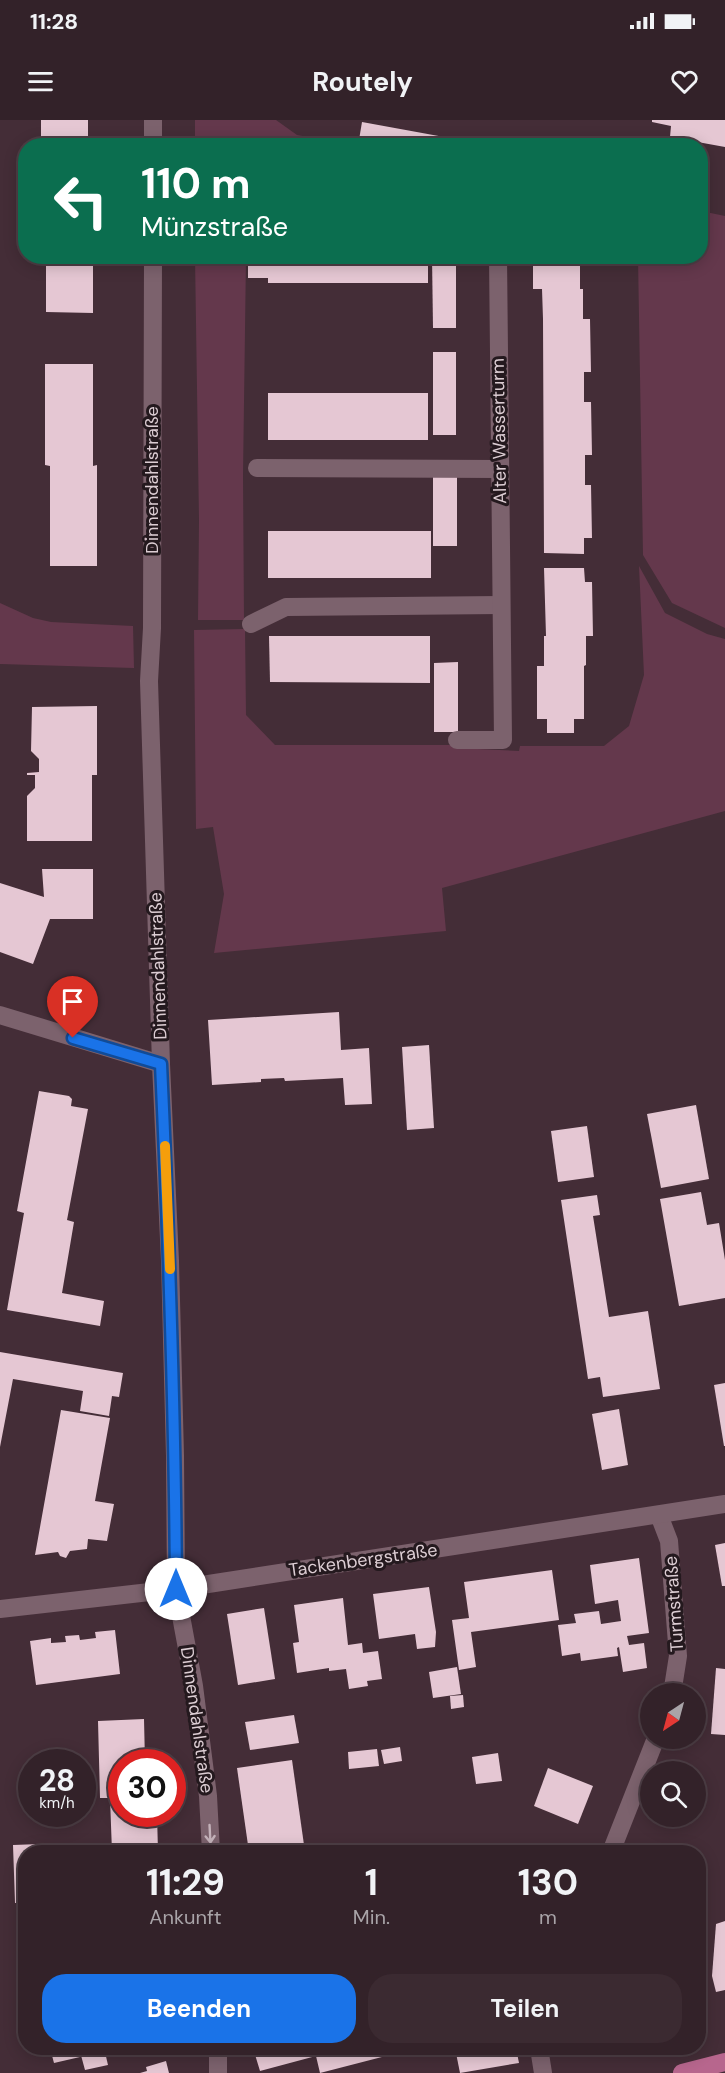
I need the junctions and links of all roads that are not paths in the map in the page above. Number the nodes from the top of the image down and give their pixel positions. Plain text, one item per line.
1 (153, 120) edge
2 (153, 138) edge
3 (153, 264) edge
4 (498, 264) edge
5 (257, 468) dead end
6 (500, 469) junction
7 (501, 605) junction
8 (251, 624) dead end
9 (457, 740) dead end
10 (0, 1015) edge
11 (161, 1064) junction
12 (725, 1504) edge
13 (659, 1515) junction
14 (176, 1589) junction
15 (0, 1609) edge
16 (674, 1683) edge
17 (652, 1749) edge
18 (211, 1845) edge
19 (614, 1845) edge
20 (218, 2055) edge
21 (540, 2055) edge
22 (725, 2062) edge
23 (218, 2073) edge
24 (543, 2073) edge
25 (682, 2073) edge

1 - 2 street
3 - 11 street, Dinnendahlstraße
4 - 6 street, Alter Wasserturm
5 - 6 street
6 - 7 street, Alter Wasserturm
7 - 8 street
7 - 9 street, Alter Wasserturm
10 - 11 street
11 - 14 street, Dinnendahlstraße
12 - 13 street, Tackenbergstraße
13 - 14 street, Tackenbergstraße
13 - 16 street, Turmstraße
14 - 15 street, Tackenbergstraße
14 -> 18 street, Dinnendahlstraße
17 - 19 street
20 - 23 street
21 - 24 street
22 - 25 main road

